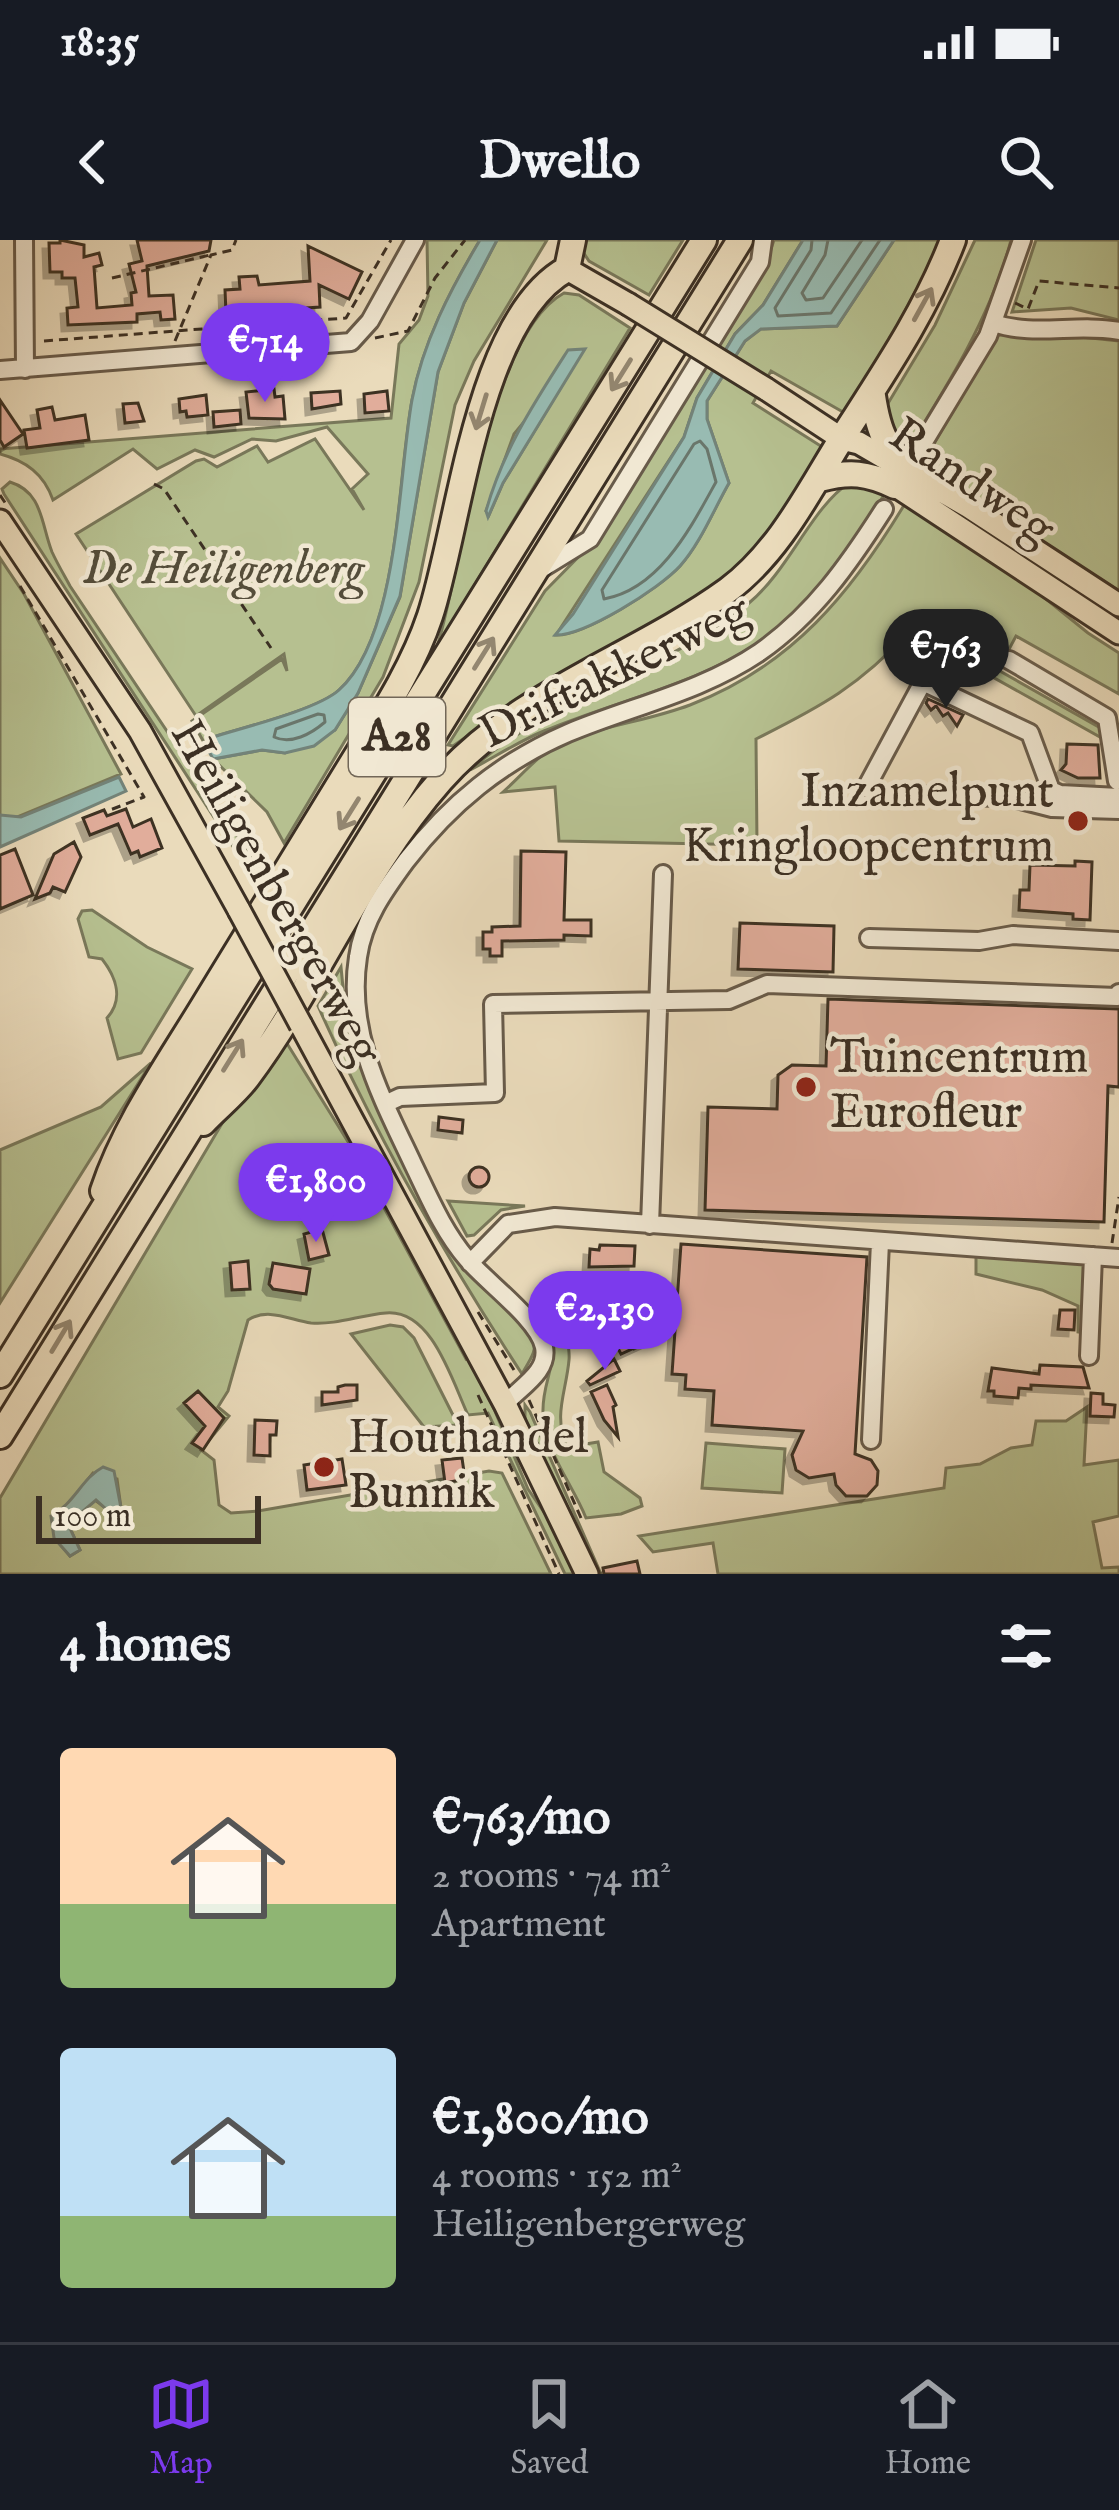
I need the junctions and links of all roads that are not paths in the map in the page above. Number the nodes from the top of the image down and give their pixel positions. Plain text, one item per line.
1 (24, 240) edge
2 (415, 240) edge
3 (573, 240) edge
4 (704, 240) edge
5 (740, 240) edge
6 (763, 240) edge
7 (953, 240) edge
8 (1022, 240) edge
9 (567, 269) junction
10 (994, 323) junction
11 (1119, 331) edge
12 (25, 369) junction
13 (0, 370) edge
14 (873, 396) junction
15 (842, 439) junction
16 (820, 479) junction
17 (903, 480) junction
18 (0, 520) edge
19 (532, 574) junction
20 (1119, 604) edge
21 (1119, 632) edge
22 (1009, 660) dead end
23 (1113, 721) edge
24 (1118, 789) edge
25 (1119, 810) edge
26 (662, 874) dead end
27 (869, 938) dead end
28 (1119, 940) edge
29 (1119, 993) edge
30 (659, 1001) junction
31 (385, 1104) junction
32 (171, 1155) junction
33 (796, 1220) dead end
34 (650, 1225) junction
35 (89, 1233) junction
36 (784, 1234) junction
37 (880, 1242) junction
38 (1107, 1257) edge
39 (470, 1264) junction
40 (1089, 1357) dead end
41 (0, 1375) edge
42 (506, 1404) junction
43 (0, 1436) edge
44 (871, 1441) dead end
45 (587, 1574) edge

1 - 12 street
2 - 12 street
3 - 9 highway
4 -> 35 highway, A28
5 - 19 highway, A28
6 - 19 street
14 -> 7 highway, A28
8 - 10 street, Driftakkerweg
9 - 15 main road, Randweg, bridge
9 -> 35 highway, A28
10 - 11 street
10 - 17 street, Driftakkerweg
12 - 13 street
14 - 15 highway, A28
14 - 17 highway
15 - 16 highway, A28
15 - 17 main road, Randweg
16 - 17 highway
16 - 32 highway, A28
17 - 20 main road, Randweg
17 - 21 main road, Randweg
17 - 31 street, Driftakkerweg
18 - 42 main road, Heiligenbergerweg, bridge
32 -> 19 highway, A28
22 - 23 street
23 - 24 street
24 - 25 street
26 - 30 street
27 - 28 street
29 - 30 street
30 - 31 street
30 - 34 street
31 - 39 street, Driftakkerweg
43 -> 32 highway, A28
33 - 36 street
34 - 36 street
34 - 39 street
35 - 41 highway, A28
36 - 37 street
37 - 38 street
37 - 44 street
38 - 40 street
39 - 42 street, Driftakkerweg
42 - 45 main road, Heiligenbergerweg

